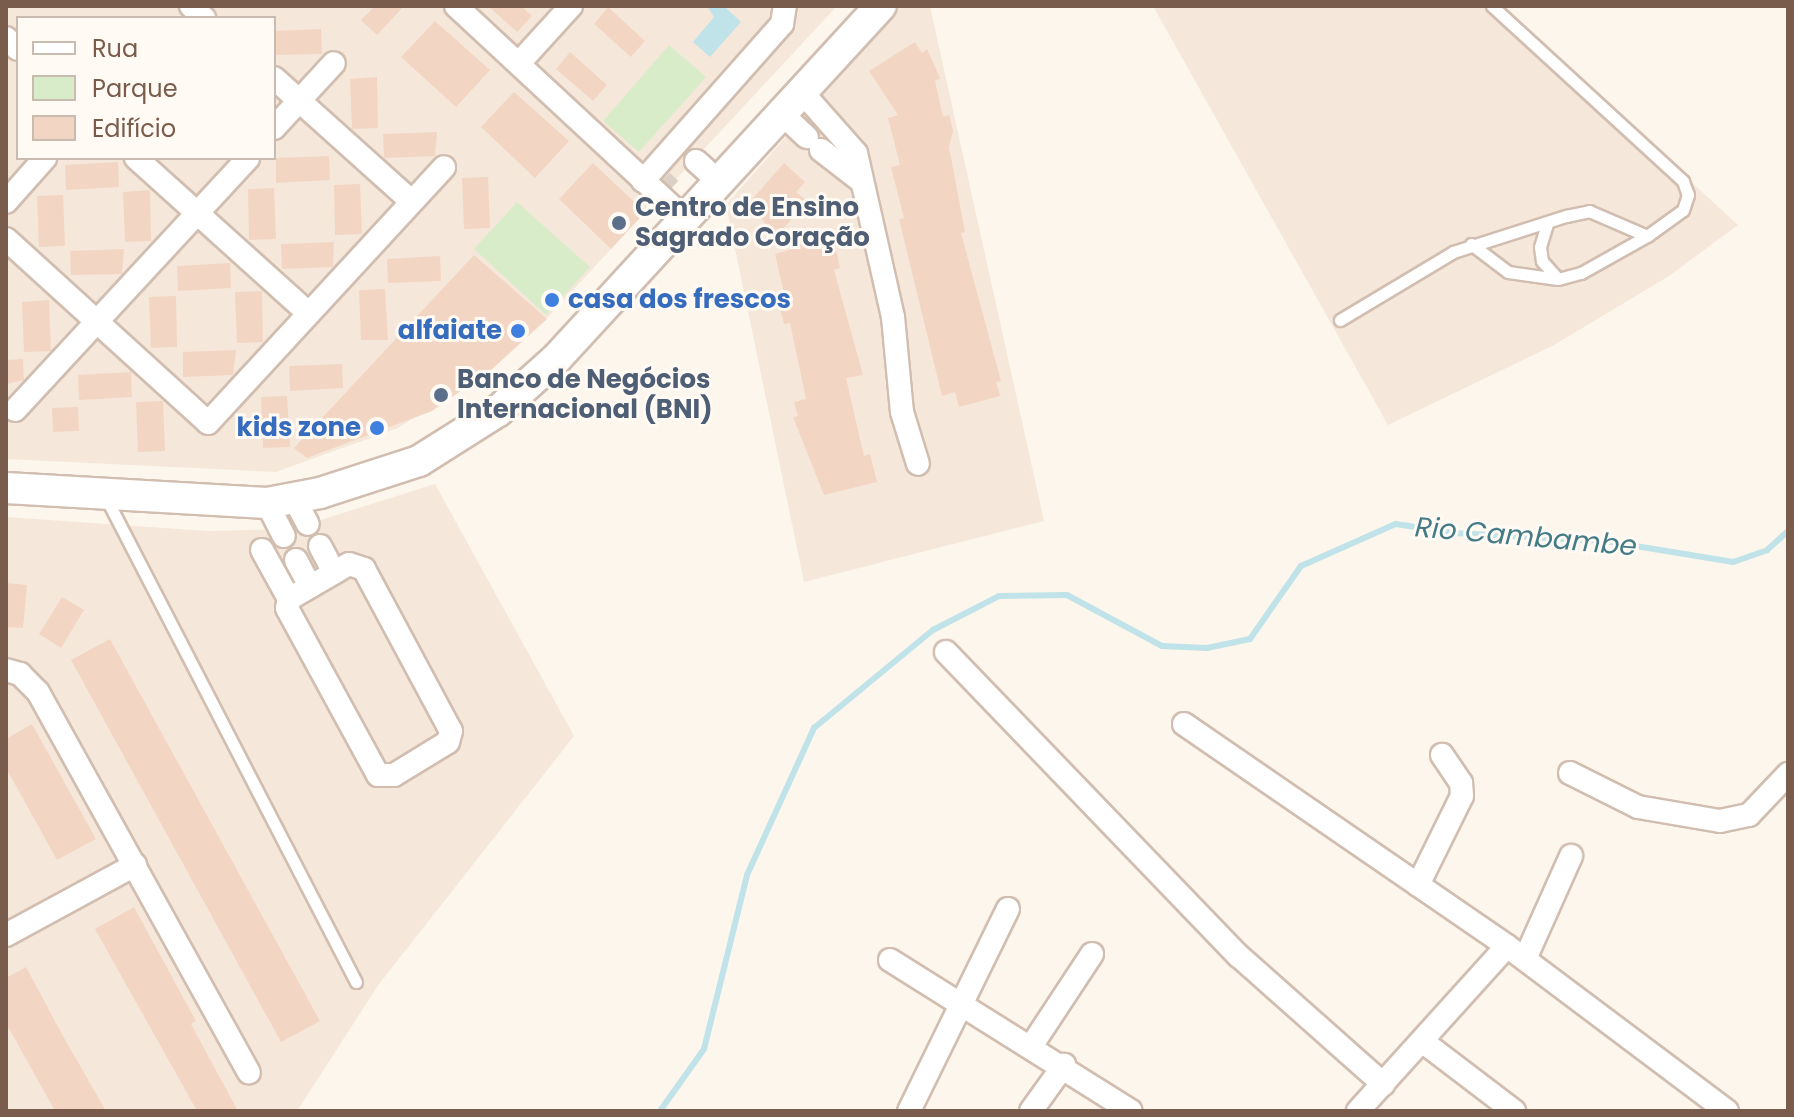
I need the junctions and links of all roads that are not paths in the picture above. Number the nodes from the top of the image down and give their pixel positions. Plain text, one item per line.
1 (456, 6) edge
2 (571, 6) edge
3 (785, 6) edge
4 (881, 6) edge
5 (1492, 6) edge
6 (520, 62) junction
7 (334, 63) dead end
8 (276, 80) edge
9 (802, 92) junction
10 (299, 99) junction
11 (782, 114) junction
12 (276, 126) edge
13 (687, 153) junction
14 (43, 160) edge
15 (138, 160) edge
16 (246, 160) edge
17 (444, 167) dead end
18 (657, 180) junction
19 (861, 181) junction
20 (719, 182) junction
21 (410, 200) junction
22 (6, 202) edge
23 (199, 214) junction
24 (690, 214) junction
25 (1547, 224) junction
26 (1647, 236) junction
27 (6, 239) edge
28 (1471, 244) junction
29 (1558, 279) junction
30 (307, 312) junction
31 (98, 320) junction
32 (1340, 320) dead end
33 (15, 410) dead end
34 (918, 464) dead end
35 (6, 488) edge
36 (105, 496) junction
37 (290, 509) junction
38 (284, 536) dead end
39 (320, 546) dead end
40 (262, 550) dead end
41 (296, 560) dead end
42 (334, 572) junction
43 (310, 586) junction
44 (289, 599) junction
45 (946, 652) dead end
46 (6, 670) edge
47 (1184, 724) dead end
48 (1442, 755) dead end
49 (1570, 773) dead end
50 (1788, 774) edge
51 (1571, 856) dead end
52 (135, 865) junction
53 (1418, 885) junction
54 (1008, 909) dead end
55 (6, 935) edge
56 (1507, 946) junction
57 (1092, 954) dead end
58 (1525, 959) junction
59 (890, 960) dead end
60 (356, 982) dead end
61 (962, 1002) junction
62 (1422, 1041) junction
63 (1032, 1045) junction
64 (1064, 1065) junction
65 (249, 1072) dead end
66 (1383, 1084) junction
67 (909, 1111) edge
68 (1031, 1111) edge
69 (1131, 1111) edge
70 (1358, 1111) edge
71 (1514, 1111) edge
72 (1727, 1111) edge

1 - 6 street
2 - 6 street
3 - 13 street
4 - 9 street
5 - 26 lane
6 - 18 street
7 - 10 street
8 - 10 street
9 - 11 street
9 - 19 street
10 - 12 street
10 - 21 street
11 - 19 street
11 - 20 street
13 - 18 street
13 - 20 street
14 - 22 street
15 - 23 street
16 - 23 street
17 - 21 street
18 - 24 street
19 - 34 street
20 - 24 street
21 - 30 street
23 - 30 street
23 - 31 street
24 - 37 street
25 - 26 lane
25 - 28 lane
25 - 29 lane
26 - 29 lane
27 - 31 street
28 - 29 lane
28 - 32 lane
30 - 31 street
31 - 33 street
35 - 36 street
36 - 37 street
36 - 60 lane
37 - 38 street
39 - 42 street
40 - 44 street
41 - 43 street
42 - 43 street
42 - 44 street
43 - 44 street
45 - 66 street
46 - 52 street
47 - 53 street
48 - 53 street
49 - 50 street
51 - 58 street
52 - 55 street
52 - 65 street
53 - 56 street
54 - 61 street
56 - 58 street
56 - 62 street
57 - 63 street
58 - 72 street
59 - 61 street
61 - 63 street
61 - 67 street
62 - 66 street
62 - 71 street
63 - 64 street
64 - 68 street
64 - 69 street
66 - 70 street

